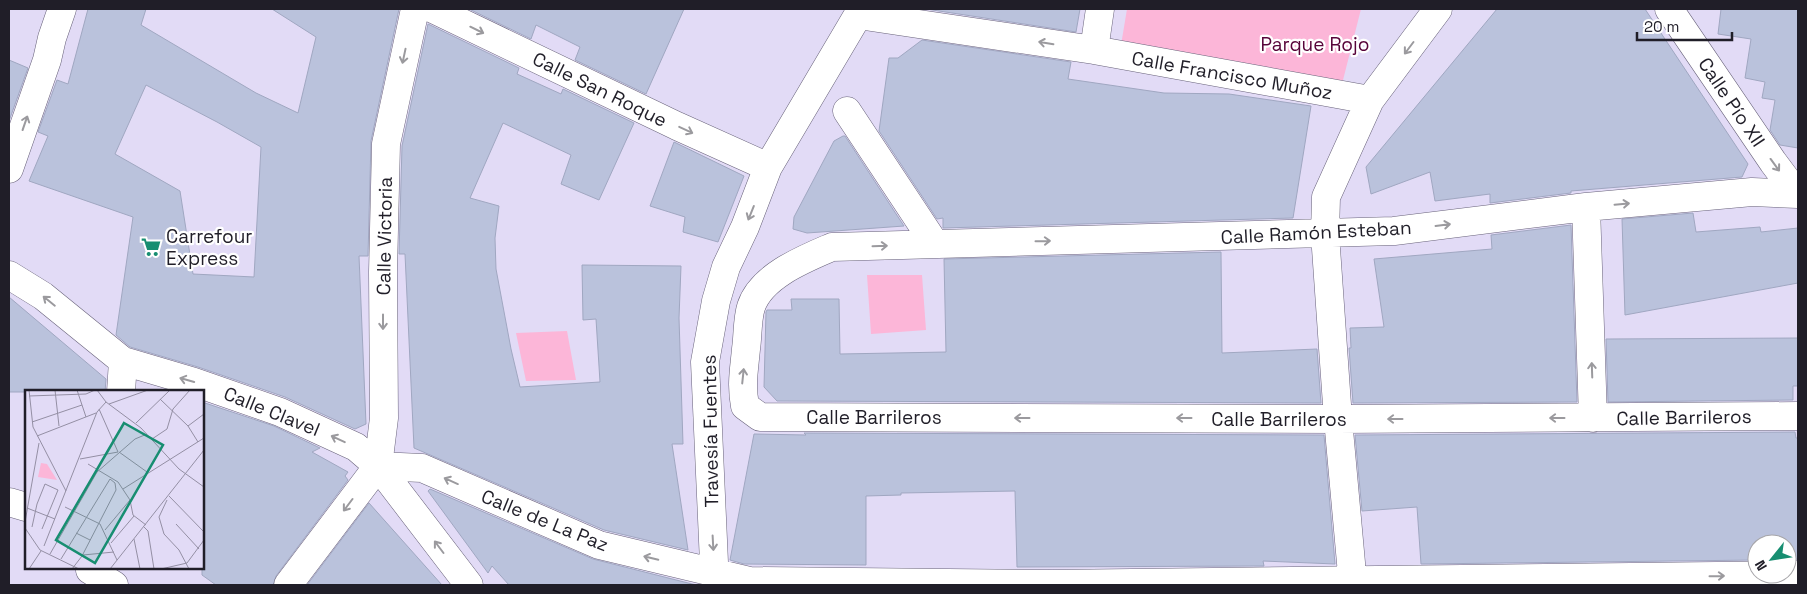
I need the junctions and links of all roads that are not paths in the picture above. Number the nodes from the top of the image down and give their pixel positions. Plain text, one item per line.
1 (62, 9) edge
2 (415, 9) edge
3 (433, 9) edge
4 (1100, 9) edge
5 (1438, 9) edge
6 (1669, 9) edge
7 (861, 12) edge
8 (1094, 50) junction
9 (1370, 100) junction
10 (847, 111) dead end
11 (768, 168) junction
12 (9, 169) edge
13 (1798, 194) edge
14 (1586, 207) junction
15 (1325, 234) junction
16 (935, 244) junction
17 (9, 275) edge
18 (123, 361) junction
19 (121, 390) edge
20 (1798, 416) edge
21 (760, 417) joint
22 (1593, 418) junction
23 (1338, 419) junction
24 (378, 466) junction
25 (9, 502) edge
26 (25, 506) edge
27 (90, 569) edge
28 (1798, 575) edge
29 (715, 579) edge
30 (1353, 583) edge
31 (114, 585) edge
32 (288, 585) edge
33 (469, 585) edge

12 -> 1 street
2 -> 24 street, Calle Victoria
3 -> 11 street, Calle San Roque
4 - 8 street
5 -> 9 street
6 -> 13 street, Calle Pío XII
8 -> 7 street, Calle Francisco Muñoz
7 - 11 street, Travesía Fuentes
8 - 9 street, Calle Francisco Muñoz
9 - 15 street
10 - 16 street
11 -> 29 street, Travesía Fuentes
14 -> 13 street, Calle Ramón Esteban
15 -> 14 street, Calle Ramón Esteban
22 -> 14 street
16 -> 15 street, Calle Ramón Esteban
15 - 23 street
21 -> 16 street, Calle Ramón Esteban
18 -> 17 street, Calle Clavel
18 - 19 street
24 -> 18 street, Calle Clavel
20 - 22 street, Calle Barrileros
23 -> 21 street, Calle Barrileros
22 -> 23 street, Calle Barrileros
23 - 30 street
29 -> 24 street, Calle de La Paz
24 -> 32 street
33 -> 24 street, Calle Clavel
25 - 26 street
27 - 31 street
30 -> 28 street, Calle de La Paz
29 - 30 street, Calle de La Paz

